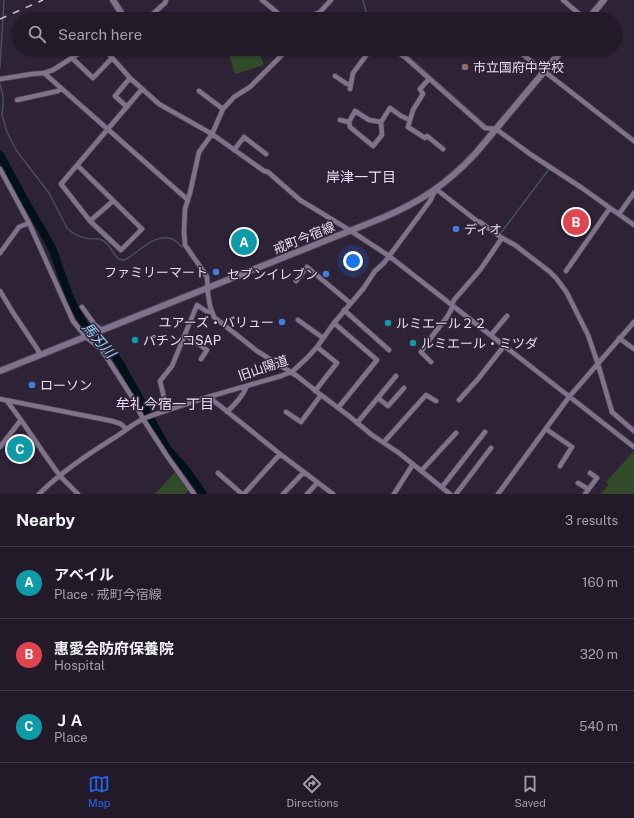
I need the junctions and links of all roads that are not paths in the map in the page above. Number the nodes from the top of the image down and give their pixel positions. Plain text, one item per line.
1 (113, 0) edge
2 (166, 0) edge
3 (262, 0) edge
4 (331, 0) edge
5 (563, 0) edge
6 (604, 0) edge
7 (121, 12) edge
8 (155, 12) edge
9 (277, 12) edge
10 (319, 12) edge
11 (578, 12) edge
12 (593, 12) edge
13 (75, 56) edge
14 (281, 56) edge
15 (366, 56) edge
16 (403, 56) edge
17 (525, 56) edge
18 (557, 56) edge
19 (72, 58) junction
20 (112, 58) joint
21 (544, 71) junction
22 (44, 72) junction
23 (335, 76) dead end
24 (130, 78) junction
25 (1, 79) edge
26 (429, 79) junction
27 (61, 88) junction
28 (142, 89) junction
29 (199, 91) dead end
30 (17, 100) dead end
31 (127, 107) junction
32 (223, 109) junction
33 (340, 120) dead end
34 (410, 120) junction
35 (349, 122) junction
36 (381, 122) junction
37 (108, 129) junction
38 (496, 129) junction
39 (212, 134) junction
40 (634, 141) edge
41 (443, 148) dead end
42 (234, 150) junction
43 (266, 154) dead end
44 (77, 165) junction
45 (0, 169) edge
46 (436, 189) junction
47 (634, 193) edge
48 (188, 200) junction
49 (113, 201) junction
50 (610, 208) junction
51 (619, 214) junction
52 (90, 221) junction
53 (29, 223) junction
54 (634, 225) edge
55 (351, 231) junction
56 (502, 238) junction
57 (0, 253) edge
58 (389, 256) junction
59 (566, 271) dead end
60 (296, 281) dead end
61 (208, 288) junction
62 (0, 291) edge
63 (350, 303) junction
64 (452, 305) junction
65 (82, 307) dead end
66 (344, 310) junction
67 (212, 312) junction
68 (507, 316) dead end
69 (298, 320) dead end
70 (634, 322) edge
71 (334, 323) junction
72 (101, 331) junction
73 (185, 335) junction
74 (491, 335) junction
75 (87, 336) junction
76 (323, 338) junction
77 (619, 338) junction
78 (504, 346) junction
79 (317, 347) junction
80 (388, 350) dead end
81 (634, 350) edge
82 (40, 355) junction
83 (201, 359) dead end
84 (431, 362) dead end
85 (598, 364) junction
86 (0, 372) edge
87 (290, 372) junction
88 (396, 376) dead end
89 (246, 386) junction
90 (404, 388) dead end
91 (315, 391) junction
92 (321, 396) junction
93 (569, 396) junction
94 (208, 397) junction
95 (0, 398) edge
96 (378, 398) junction
97 (459, 400) dead end
98 (7, 401) junction
99 (436, 401) dead end
100 (338, 408) junction
101 (167, 410) junction
102 (227, 412) junction
103 (286, 412) dead end
104 (144, 419) junction
105 (21, 420) junction
106 (357, 423) junction
107 (126, 429) junction
108 (546, 429) junction
109 (634, 431) edge
110 (485, 432) dead end
111 (456, 433) dead end
112 (384, 442) junction
113 (0, 447) edge
114 (634, 447) edge
115 (491, 448) dead end
116 (280, 454) junction
117 (413, 464) junction
118 (560, 466) dead end
119 (422, 470) junction
120 (304, 472) junction
121 (218, 473) dead end
122 (590, 473) dead end
123 (60, 476) junction
124 (317, 482) junction
125 (578, 483) dead end
126 (442, 487) junction
127 (588, 489) junction
128 (39, 494) edge
129 (78, 494) edge
130 (194, 494) edge
131 (243, 494) edge
132 (283, 494) edge
133 (307, 494) edge
134 (333, 494) edge
135 (394, 494) edge
136 (450, 494) edge
137 (456, 494) edge
138 (498, 494) edge
139 (585, 494) edge

1 - 7 street
2 - 8 street
3 - 9 street
4 - 10 street
5 - 11 street
6 - 12 street
13 - 19 street
14 - 32 street
15 - 23 street
16 - 26 street
17 - 21 street
18 - 21 street, 戒町今宿線
19 - 20 street
19 - 22 street
20 - 24 street
21 - 38 street, 戒町今宿線
21 - 40 street
22 - 25 street
22 - 27 street
24 - 28 street
24 - 31 street
26 - 34 street
26 - 38 street
27 - 30 street
27 - 37 street
28 - 31 street
28 - 39 street
29 - 32 street
31 - 37 street
32 - 39 street
33 - 35 street
34 - 36 street
34 - 41 street
35 - 36 street
35 - 36 street
37 - 44 street
37 - 48 street
38 - 46 street, 戒町今宿線
38 - 50 street
39 - 42 street
39 - 48 street
42 - 43 street
42 - 55 street
44 - 49 street
44 - 52 street
45 - 53 street
46 - 55 street, 戒町今宿線
46 - 56 street
46 - 58 street, 旧山陽道
47 - 51 street
48 - 61 street
49 - 52 street
49 - 52 street
50 - 51 street
50 - 59 street
51 - 54 street
53 - 57 street
53 - 75 street
55 - 58 street
55 - 61 street, 戒町今宿線
56 - 64 street
56 - 85 street
58 - 63 street, 旧山陽道
58 - 64 street
60 - 63 street
61 - 67 street
61 - 72 street, 戒町今宿線
62 - 82 street
63 - 66 street, 旧山陽道
64 - 74 street
64 - 84 street
65 - 72 street
66 - 71 street, 旧山陽道
66 - 80 street
67 - 73 street
67 - 87 street
68 - 74 street
69 - 76 street
70 - 77 street
71 - 76 street, 旧山陽道
71 - 100 street
72 - 75 street, 戒町今宿線
73 - 83 street
73 - 101 street
74 - 78 street
75 - 82 street, 戒町今宿線
75 - 104 street
76 - 79 street, 旧山陽道
77 - 81 street
77 - 85 street
78 - 93 street
78 - 97 street
79 - 87 street, 旧山陽道
79 - 91 street
82 - 86 street, 戒町今宿線
85 - 93 street
85 - 109 street
87 - 89 street, 旧山陽道
87 - 91 street
88 - 96 street
89 - 94 street, 旧山陽道
89 - 102 street
90 - 96 street
91 - 92 street
92 - 100 street
92 - 103 street
93 - 108 street
93 - 114 street
94 - 101 street, 旧山陽道
94 - 102 street
95 - 98 street
96 - 106 street
98 - 105 street
98 - 107 street
99 - 112 street
100 - 106 street
101 - 104 street, 旧山陽道
102 - 116 street
104 - 107 street, 旧山陽道
104 - 130 street
105 - 113 street
105 - 123 street
106 - 112 street
107 - 123 street, 旧山陽道
108 - 118 street
108 - 138 street
110 - 126 street
111 - 119 street
112 - 117 street
115 - 137 street
116 - 120 street
116 - 131 street
117 - 119 street
117 - 135 street
119 - 126 street
120 - 124 street
120 - 132 street
121 - 131 street
122 - 127 street
123 - 128 street, 旧山陽道
123 - 129 street
124 - 133 street
124 - 134 street
125 - 127 street
126 - 136 street
127 - 139 street

